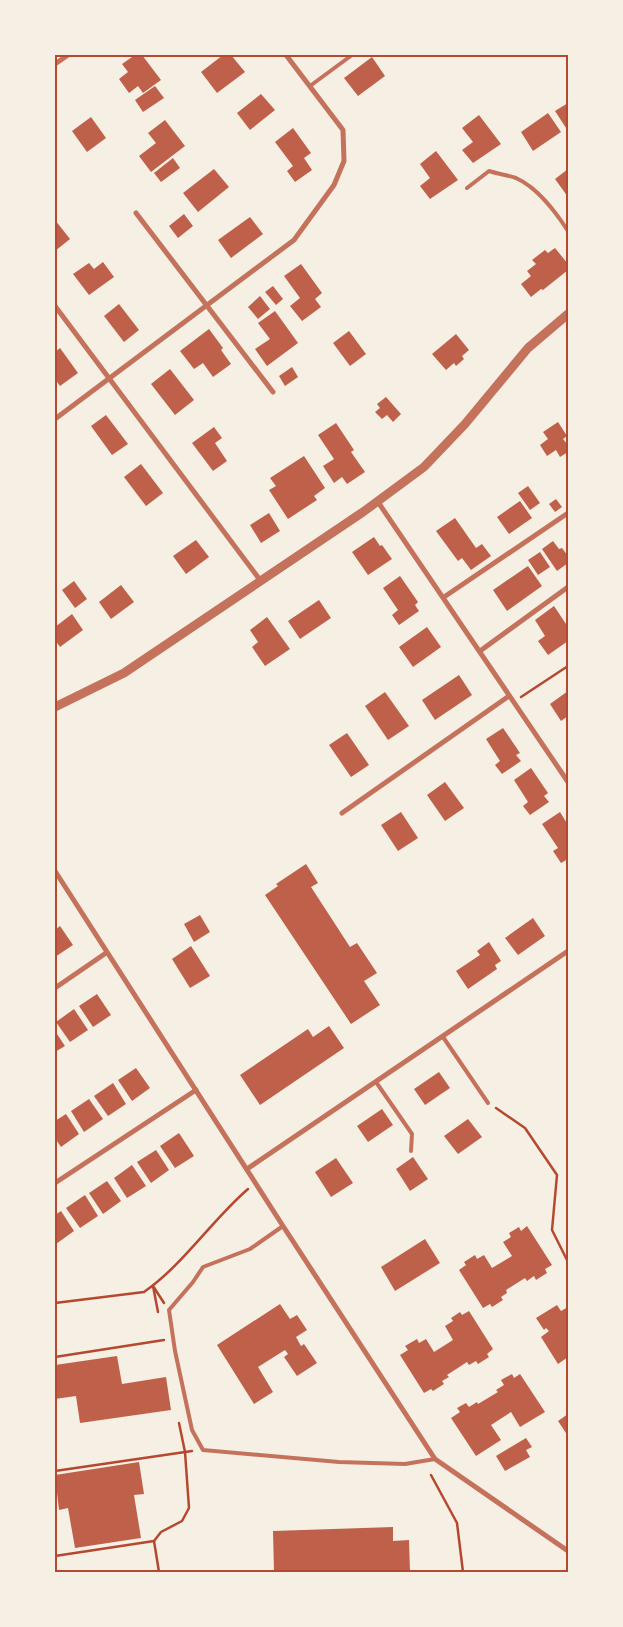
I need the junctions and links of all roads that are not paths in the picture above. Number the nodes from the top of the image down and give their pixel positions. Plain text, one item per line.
1 (68, 55) edge
2 (286, 55) edge
3 (352, 55) edge
4 (55, 64) edge
5 (310, 86) junction
6 (466, 188) dead end
7 (136, 213) dead end
8 (568, 231) edge
9 (55, 306) edge
10 (206, 306) junction
11 (568, 314) edge
12 (109, 377) junction
13 (273, 392) dead end
14 (55, 419) edge
15 (378, 502) junction
16 (568, 513) edge
17 (260, 580) junction
18 (568, 587) edge
19 (444, 597) junction
20 (480, 652) junction
21 (509, 696) junction
22 (55, 706) edge
23 (568, 782) edge
24 (342, 813) dead end
25 (55, 871) edge
26 (568, 952) edge
27 (106, 953) junction
28 (55, 988) edge
29 (443, 1037) junction
30 (376, 1082) junction
31 (196, 1090) junction
32 (488, 1103) road end
33 (411, 1150) dead end
34 (247, 1169) junction
35 (55, 1183) edge
36 (283, 1226) junction
37 (435, 1459) junction
38 (568, 1551) edge

1 - 4 street
2 - 5 street
3 - 5 lane
5 - 10 street
6 - 8 lane
7 - 10 street
9 - 12 street
10 - 12 street
10 - 13 street
11 - 15 street
12 - 14 street
12 - 17 street
15 - 17 street
15 - 19 street
16 - 19 street
17 - 22 street
18 - 20 street
19 - 20 street
20 - 21 street
21 - 23 street
21 - 24 street
25 - 27 street
26 - 29 street
27 - 28 street
27 - 31 street
29 - 30 street
29 - 32 lane
30 - 33 lane
30 - 34 street
31 - 34 street
31 - 35 street
34 - 36 street
36 - 37 street
36 - 37 lane
37 - 38 street

